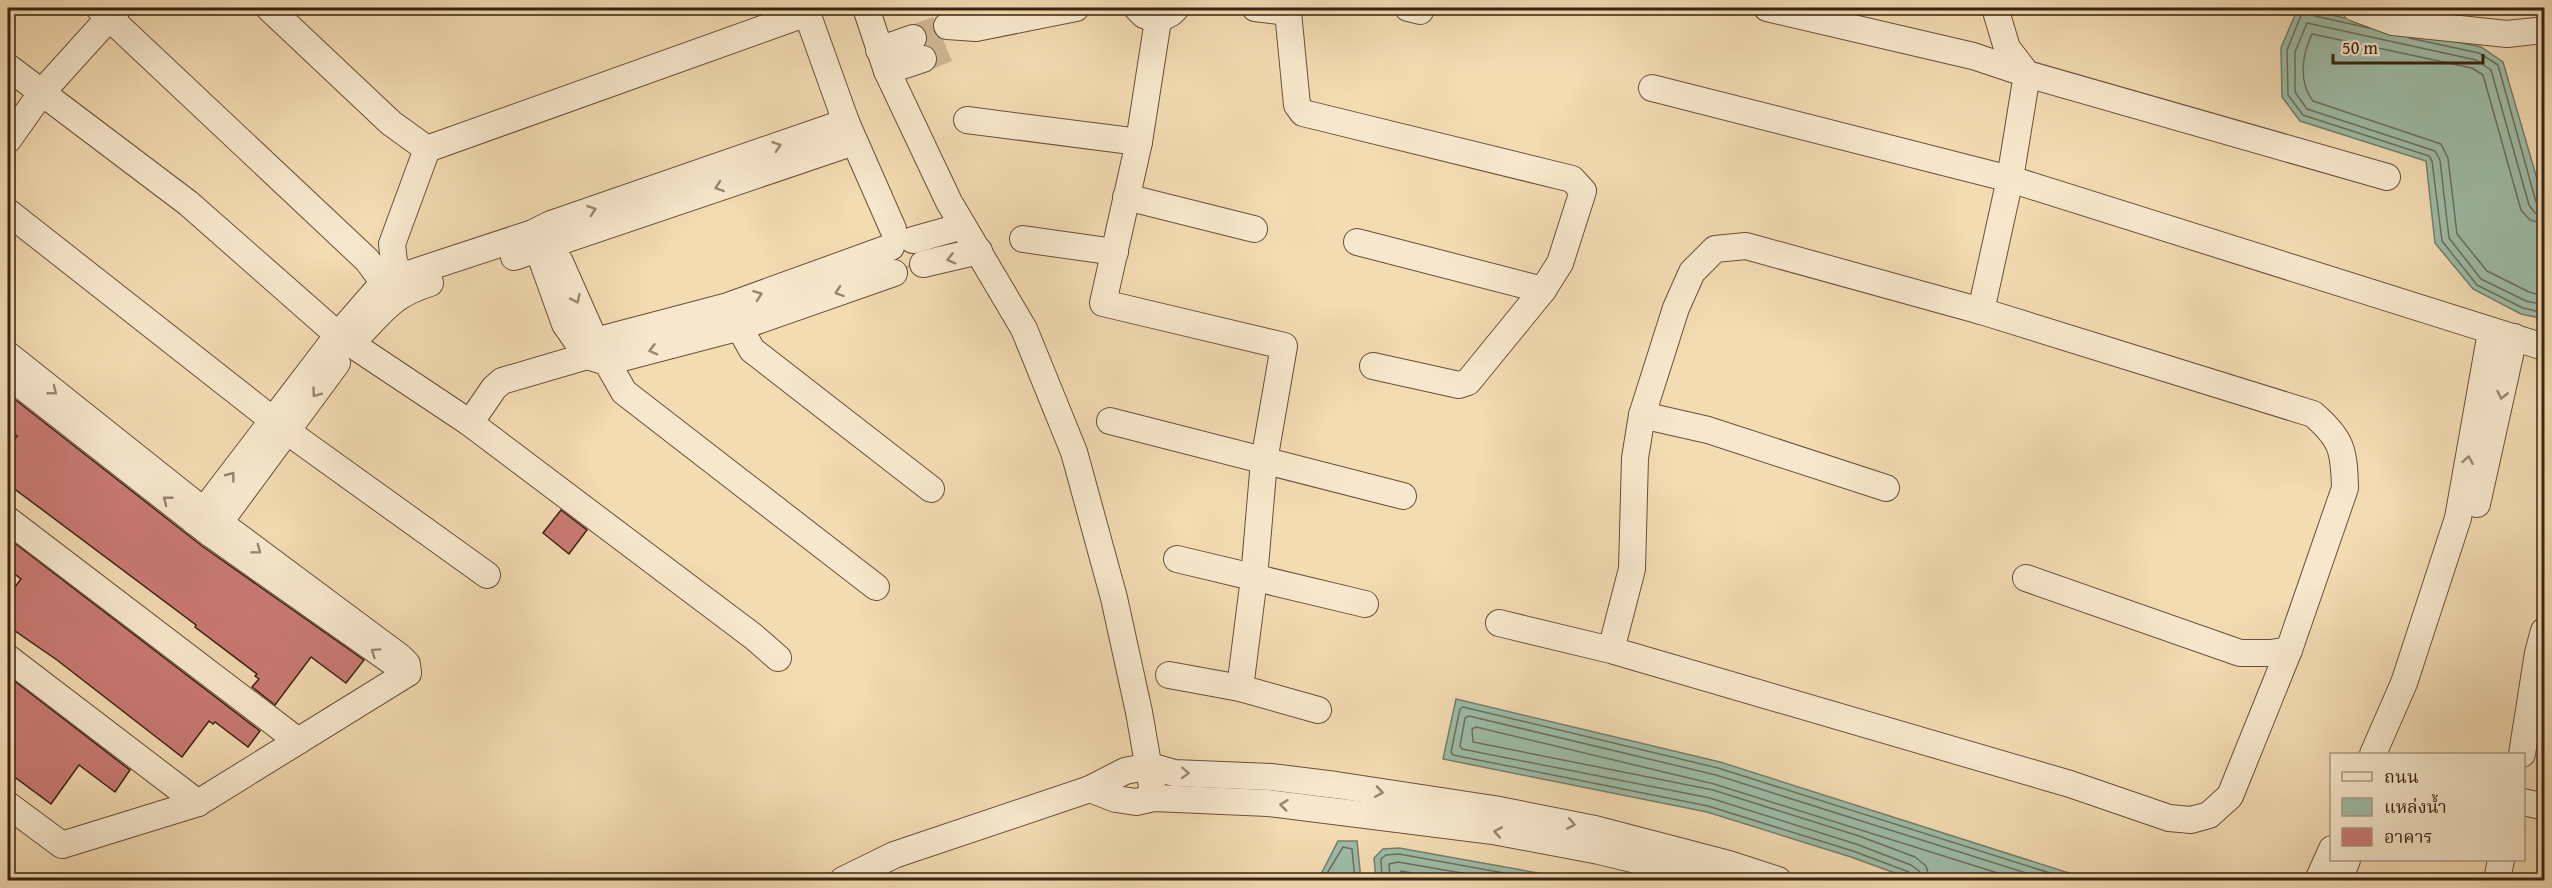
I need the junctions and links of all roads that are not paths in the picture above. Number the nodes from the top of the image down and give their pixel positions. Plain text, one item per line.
1 (269, 8) edge
2 (866, 8) edge
3 (1076, 8) edge
4 (1255, 8) edge
5 (1767, 8) edge
6 (1995, 8) edge
7 (2355, 8) edge
8 (806, 10) edge
9 (1289, 10) edge
10 (109, 11) edge
11 (1157, 12) edge
12 (2544, 30) edge
13 (951, 36) tunnel mouth
14 (918, 49) tunnel mouth
15 (1973, 56) junction
16 (883, 60) junction
17 (8, 67) edge
18 (2027, 74) junction
19 (1652, 88) dead end
20 (42, 92) junction
21 (967, 120) dead end
22 (850, 132) junction
23 (8, 140) edge
24 (1138, 142) junction
25 (427, 149) junction
26 (2387, 177) dead end
27 (2010, 179) junction
28 (1126, 197) junction
29 (8, 212) edge
30 (963, 226) junction
31 (1254, 229) dead end
32 (545, 237) junction
33 (899, 238) junction
34 (1023, 239) dead end
35 (1358, 242) dead end
36 (979, 251) junction
37 (1115, 252) junction
38 (923, 264) dead end
39 (894, 273) dead end
40 (397, 286) junction
41 (1543, 290) junction
42 (1981, 311) junction
43 (733, 317) junction
44 (2503, 335) junction
45 (344, 340) junction
46 (2544, 347) edge
47 (596, 353) junction
48 (8, 355) edge
49 (1373, 366) dead end
50 (8, 375) edge
51 (1642, 415) junction
52 (1110, 421) dead end
53 (470, 423) junction
54 (280, 426) junction
55 (1264, 461) junction
56 (1886, 488) dead end
57 (931, 489) dead end
58 (1403, 495) dead end
59 (8, 520) edge
60 (207, 522) junction
61 (1177, 559) dead end
62 (487, 575) dead end
63 (1254, 578) junction
64 (2026, 578) dead end
65 (876, 587) dead end
66 (1365, 604) dead end
67 (1499, 623) dead end
68 (2542, 646) edge
69 (1611, 650) junction
70 (2289, 650) junction
71 (8, 658) edge
72 (777, 658) dead end
73 (1169, 675) dead end
74 (1240, 688) junction
75 (1318, 710) dead end
76 (298, 741) junction
77 (2373, 753) edge
78 (2392, 753) edge
79 (2522, 753) edge
80 (1150, 766) junction
81 (1090, 789) junction
82 (1333, 797) junction
83 (1155, 798) junction
84 (2525, 802) edge
85 (198, 803) junction
86 (8, 805) edge
87 (2544, 807) edge
88 (2330, 851) edge
89 (2347, 861) edge
90 (2502, 861) edge
91 (843, 880) edge
92 (1719, 880) edge
93 (1778, 880) edge
94 (2318, 880) edge
95 (2338, 880) edge
96 (2497, 880) edge

1 - 25 street
2 - 16 street
3 - 13 street
4 - 9 street
5 - 15 street
6 - 15 street
6 - 18 street
7 - 12 street
8 - 22 street
8 - 25 street
9 - 41 street
10 - 20 street
10 - 40 street
11 - 24 street
14 - 16 street
15 - 18 street
16 - 30 street
17 - 20 street
18 - 26 street
18 - 27 street
19 - 27 street
20 - 23 street
20 - 45 street
21 - 24 street
22 - 32 street
22 - 33 street
24 - 28 street
25 - 40 street
27 - 42 street
27 - 44 street
28 - 31 street
28 - 37 street
29 - 54 street
30 - 33 street
30 - 36 street
32 - 40 street
32 - 47 street
43 -> 33 street
34 - 37 street
35 - 41 street
36 -> 38 street
36 - 80 street
37 - 55 street
39 -> 43 street
40 - 45 street
41 - 49 street
42 - 51 street
42 - 70 street
43 - 47 street
43 - 57 street
44 - 46 street
77 -> 44 street
44 -> 78 street
45 - 53 street
45 - 54 street
47 - 53 street
47 - 65 street
48 -> 60 street
60 -> 50 street
51 - 56 street
51 - 69 street
52 - 55 street
53 - 72 street
54 - 60 street
54 - 62 street
55 - 58 street
55 - 63 street
59 - 76 street
60 - 76 street
61 - 63 street
63 - 66 street
63 - 74 street
64 - 70 street
67 - 69 street
68 - 79 street
69 - 70 street
71 - 85 street
73 - 74 street
74 - 75 street
76 - 85 street
80 - 81 street
80 -> 82 street
80 - 83 street
81 - 83 street
81 - 91 street
82 -> 83 street
92 -> 82 street
82 -> 93 street
84 - 87 street
85 - 86 street
88 - 94 street
89 - 95 street
90 - 96 street

